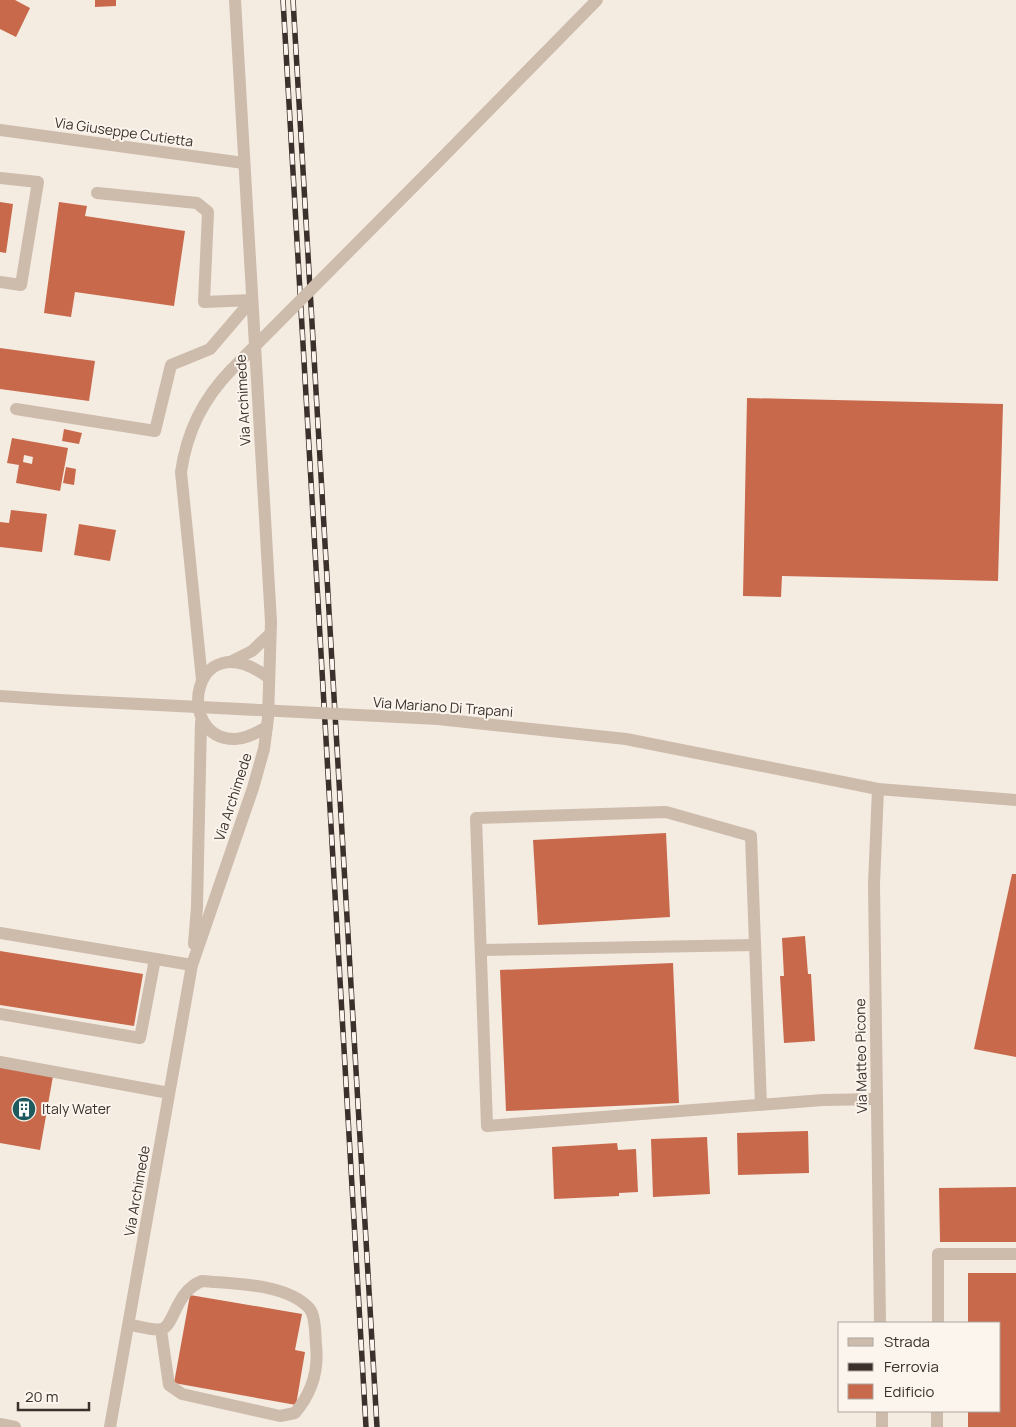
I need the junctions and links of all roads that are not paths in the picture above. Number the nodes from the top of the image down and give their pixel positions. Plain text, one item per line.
1 (235, 0) edge
2 (597, 0) edge
3 (0, 130) edge
4 (244, 163) junction
5 (0, 178) edge
6 (97, 193) dead end
7 (0, 282) edge
8 (252, 300) junction
9 (16, 409) dead end
10 (270, 634) junction
11 (200, 651) junction
12 (232, 661) junction
13 (219, 664) junction
14 (269, 678) junction
15 (202, 680) junction
16 (0, 696) edge
17 (202, 722) junction
18 (267, 727) junction
19 (878, 789) junction
20 (1016, 800) edge
21 (0, 933) edge
22 (755, 945) junction
23 (481, 950) junction
24 (154, 959) junction
25 (192, 965) junction
26 (0, 1014) edge
27 (0, 1062) edge
28 (169, 1093) junction
29 (877, 1099) junction
30 (761, 1105) junction
31 (1016, 1254) edge
32 (880, 1322) edge
33 (938, 1322) edge
34 (130, 1325) junction
35 (161, 1330) junction
36 (882, 1412) edge
37 (937, 1412) edge
38 (0, 1424) edge
39 (15, 1427) edge
40 (110, 1427) edge
41 (882, 1427) edge
42 (937, 1427) edge

1 - 4 street, Via Archimede
2 - 11 street, bridge
3 - 4 street, Via Giuseppe Cutietta
4 - 8 street, Via Archimede
5 - 7 street
6 - 8 street
8 - 9 street
8 - 10 street, Via Archimede
10 - 12 street
10 - 14 street, Via Archimede
11 - 13 street
11 - 15 street
12 - 13 street
12 - 14 street
13 - 15 street
14 - 18 street, Via Archimede
15 - 17 street
16 - 19 street, Via Mariano Di Trapani, bridge
17 - 18 street
17 - 25 street
18 - 25 street, Via Archimede
19 - 20 street, Via Mariano Di Trapani
19 - 29 street, Via Matteo Picone
21 - 24 street
22 - 23 street
22 - 23 street
22 - 30 street
23 - 30 street
24 - 25 street
24 - 26 street
25 - 28 street, Via Archimede
27 - 28 street
28 - 34 street, Via Archimede
29 - 30 street
29 - 32 street, Via Matteo Picone
31 - 33 street
34 - 35 street
34 - 40 street, Via Archimede
35 - 35 street
36 - 41 street
37 - 42 street
38 - 39 street

